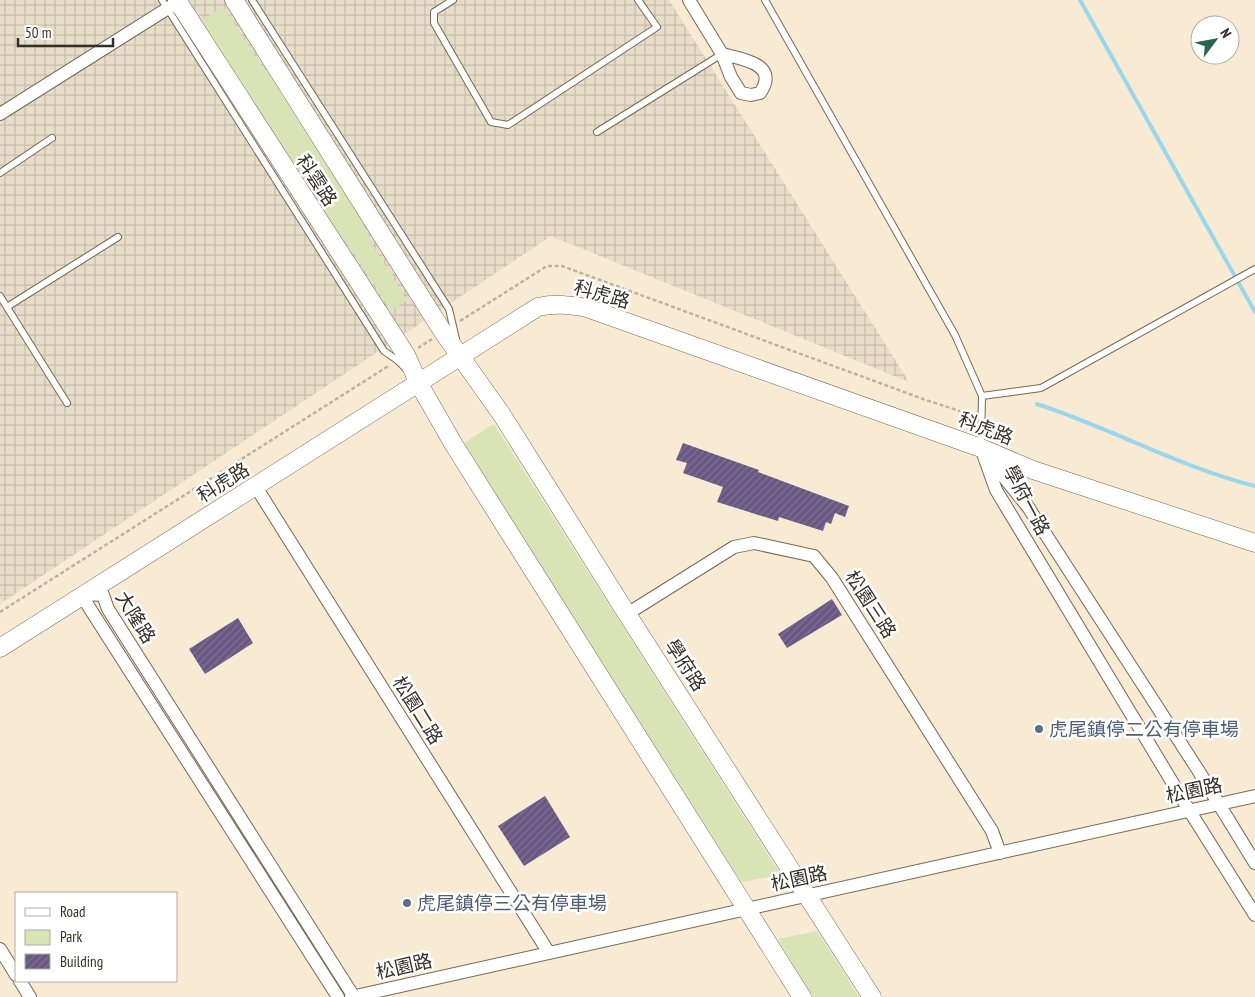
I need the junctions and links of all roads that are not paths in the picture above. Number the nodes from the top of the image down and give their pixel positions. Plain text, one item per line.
1 (234, 0) edge
2 (252, 0) edge
3 (452, 0) edge
4 (638, 0) edge
5 (689, 0) edge
6 (765, 0) edge
7 (173, 2) edge
8 (722, 54) joint
9 (0, 114) edge
10 (597, 132) dead end
11 (52, 138) dead end
12 (0, 172) edge
13 (118, 237) dead end
14 (1255, 269) edge
15 (0, 296) edge
16 (7, 308) junction
17 (461, 357) junction
18 (419, 384) junction
19 (982, 396) junction
20 (67, 403) dead end
21 (981, 448) junction
22 (256, 487) junction
23 (1255, 543) edge
24 (86, 594) junction
25 (627, 614) junction
26 (0, 648) edge
27 (1255, 796) edge
28 (1218, 804) junction
29 (1189, 810) junction
30 (1000, 852) junction
31 (1255, 863) edge
32 (808, 896) junction
33 (746, 909) junction
34 (1255, 915) edge
35 (0, 950) edge
36 (549, 953) junction
37 (15, 973) edge
38 (21, 982) edge
39 (30, 997) edge
40 (338, 997) edge
41 (353, 997) edge
42 (802, 997) edge
43 (872, 997) edge

1 - 17 street, 科雲路
2 - 17 lane
3 - 4 lane
5 - 8 street
6 - 19 lane
7 - 9 street
7 - 18 street, 科雲路
8 - 10 lane
11 - 12 lane
13 - 16 lane
14 - 19 lane
15 - 16 lane
16 - 20 lane
17 - 18 street, 科虎路
17 - 21 street, 科虎路
17 - 25 street, 學府路
18 - 22 street, 科虎路
18 - 33 street
19 - 21 lane
21 - 23 street, 科虎路
21 - 28 street, 學府一路
21 - 29 street, 學府一路
22 - 24 street, 科虎路
22 - 36 street, 松園二路
24 - 26 street, 科虎路
24 - 40 street, 大隆路
24 - 41 street, 大隆路
25 - 30 street, 松園三路
25 - 32 street, 學府路
27 - 28 street, 松園路
28 - 29 street, 松園路
28 - 31 street, 學府一路
29 - 30 street, 松園路
29 - 34 street, 學府一路
30 - 32 street, 松園路
32 - 33 street, 松園路
32 - 43 street, 學府路
33 - 36 street, 松園路
33 - 42 street
35 - 37 street
36 - 41 street, 松園路
38 - 39 street

